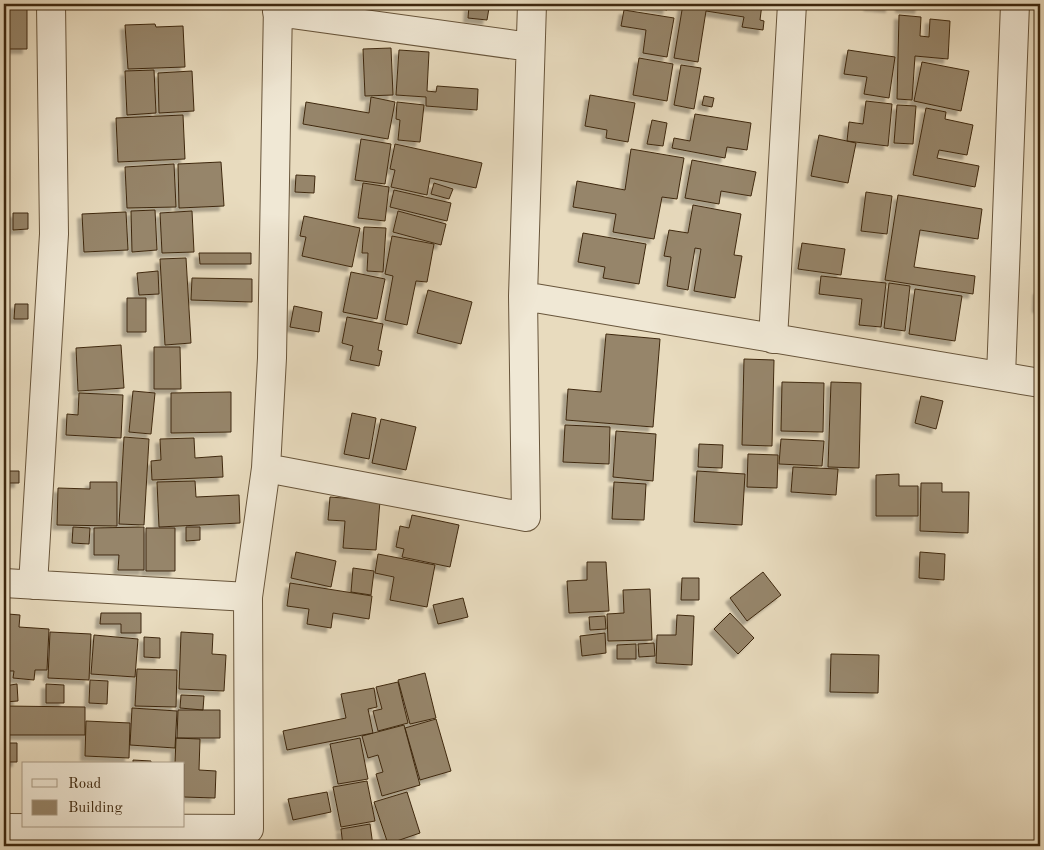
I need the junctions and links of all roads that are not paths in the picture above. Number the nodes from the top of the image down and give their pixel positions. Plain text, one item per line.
1 (51, 4) edge
2 (532, 4) edge
3 (792, 4) edge
4 (1015, 4) edge
5 (278, 8) edge
6 (530, 47) junction
7 (523, 296) junction
8 (773, 339) junction
9 (1001, 376) junction
10 (1040, 383) edge
11 (266, 468) junction
12 (4, 583) edge
13 (33, 585) junction
14 (248, 597) junction
15 (4, 828) edge

1 - 13 street
2 - 6 street
3 - 8 street
4 - 9 street
5 - 6 street
5 - 11 street
6 - 7 street
7 - 8 street
7 - 11 street
8 - 9 street
9 - 10 street
11 - 14 street
12 - 13 street
13 - 14 street
14 - 15 street

